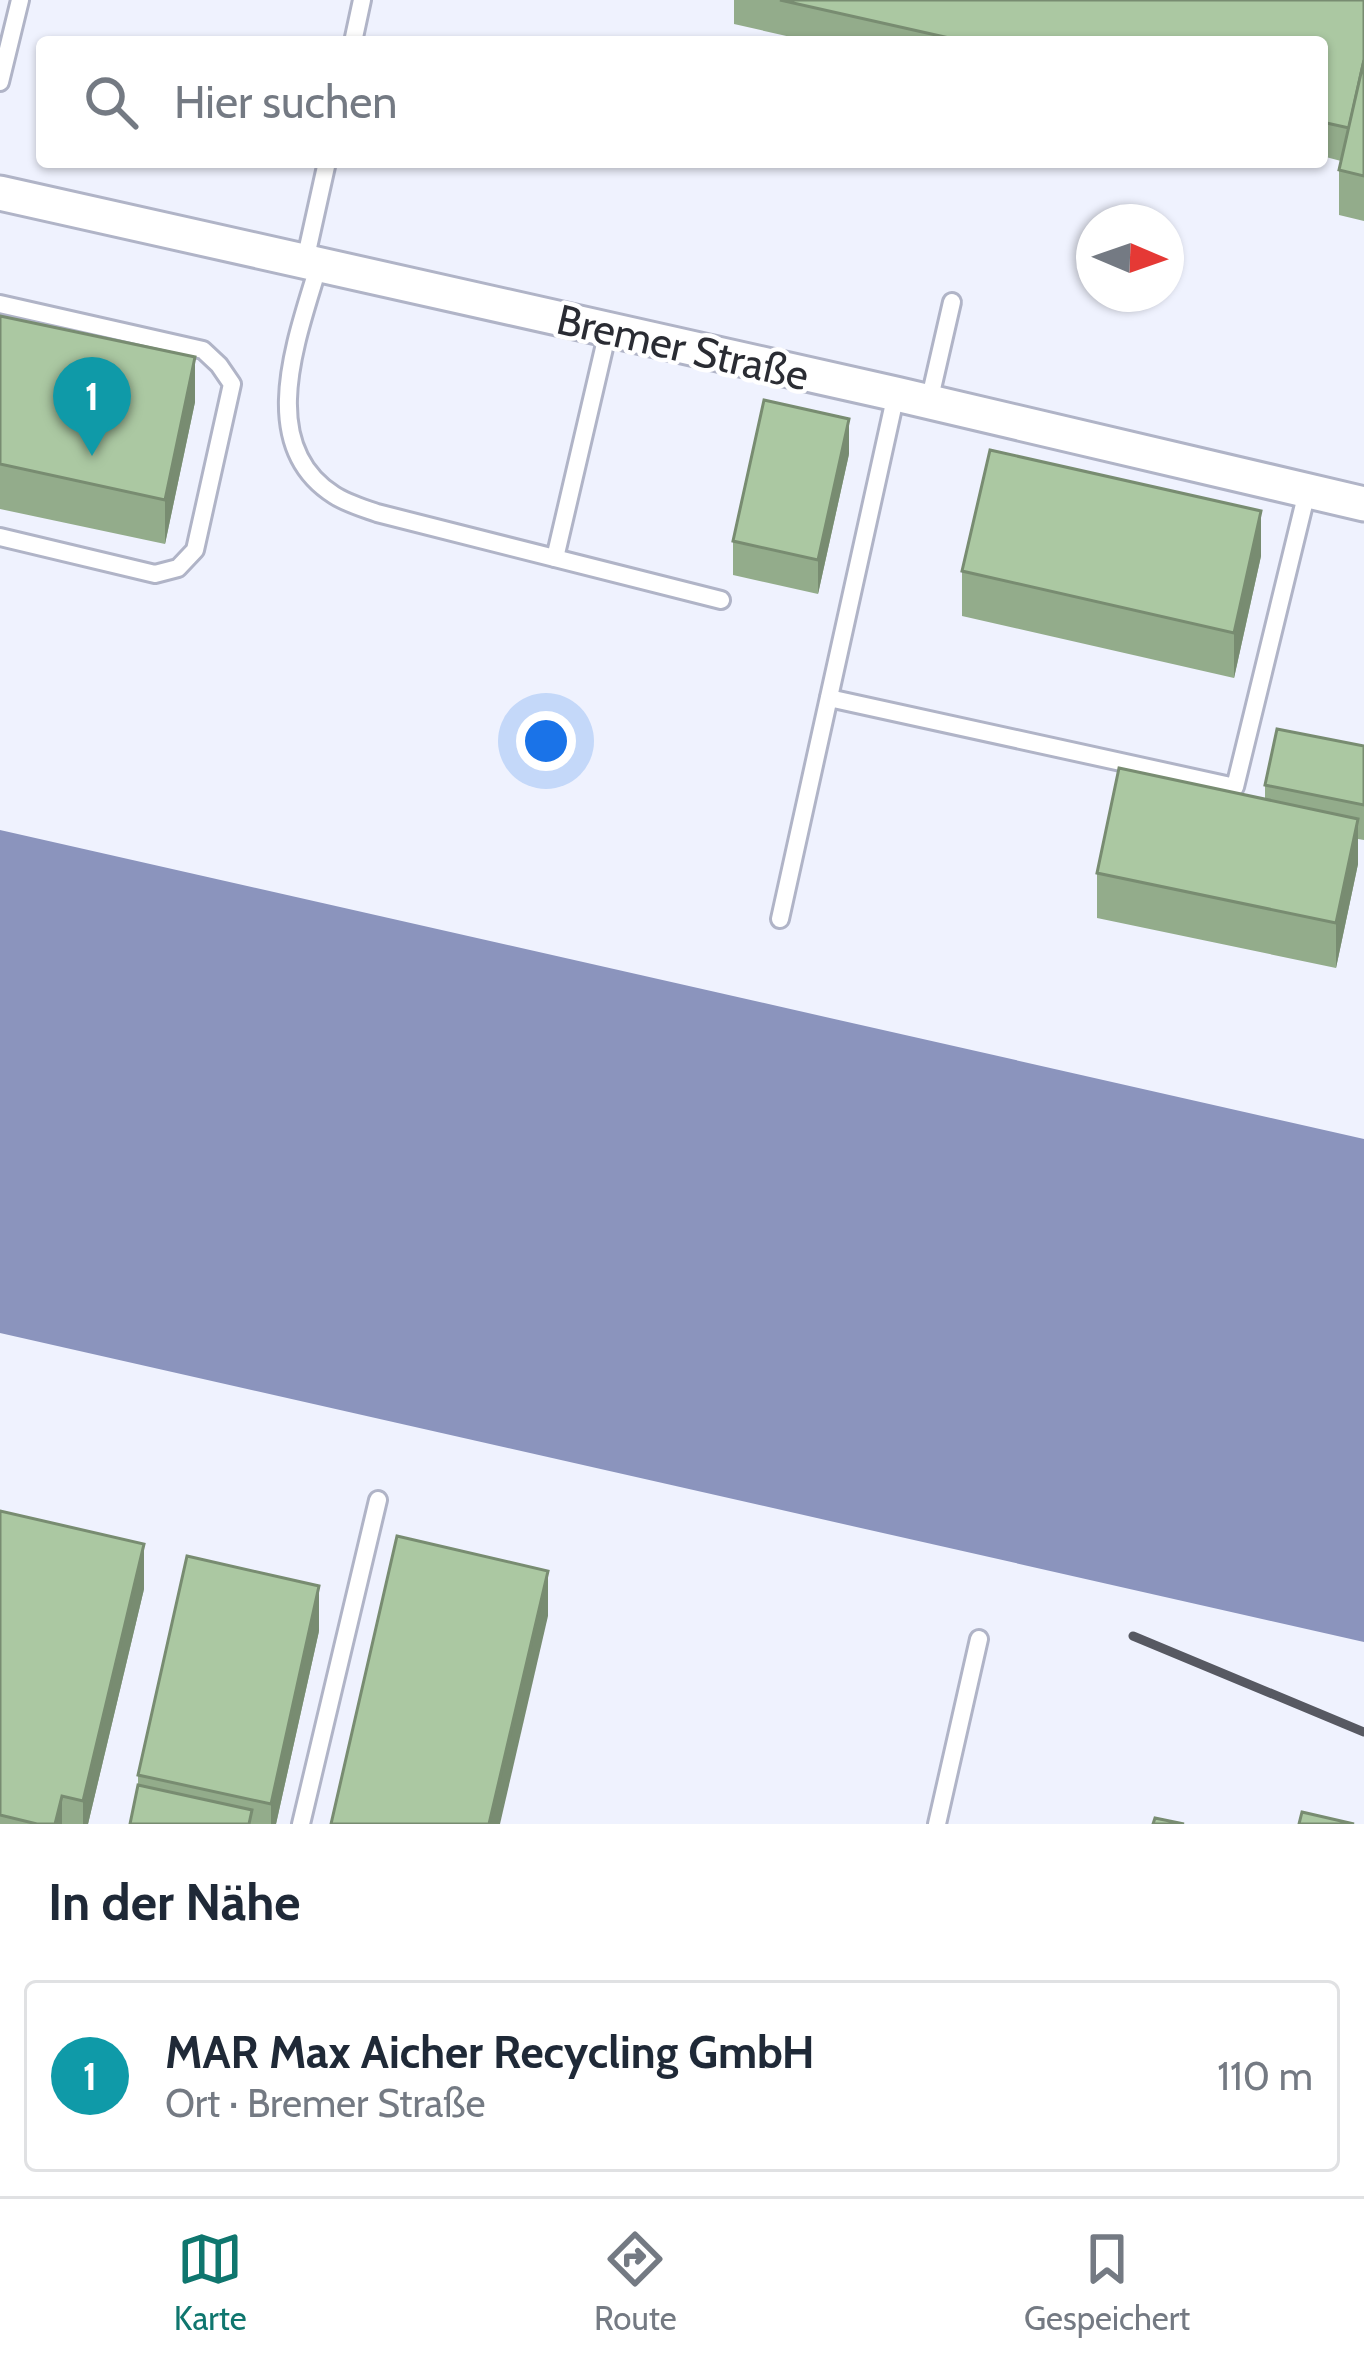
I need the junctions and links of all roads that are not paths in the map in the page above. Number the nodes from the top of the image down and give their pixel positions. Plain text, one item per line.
1 (20, 0) edge
2 (362, 0) edge
3 (354, 36) edge
4 (0, 82) edge
5 (326, 168) edge
6 (0, 193) edge
7 (312, 262) junction
8 (952, 302) dead end
9 (0, 304) edge
10 (608, 331) junction
11 (896, 394) junction
12 (929, 402) junction
13 (1307, 492) junction
14 (1364, 505) edge
15 (0, 537) edge
16 (555, 558) junction
17 (721, 600) dead end
18 (829, 698) junction
19 (780, 919) dead end
20 (378, 1500) dead end
21 (979, 1639) dead end
22 (301, 1824) edge
23 (937, 1824) edge

1 - 4 lane
2 - 3 lane
5 - 7 lane
6 - 7 street, Bremer Straße
7 - 10 street, Bremer Straße
7 - 16 lane
8 - 12 lane
9 - 15 lane
10 - 11 street, Bremer Straße
10 - 16 lane
11 - 12 street, Bremer Straße
11 - 18 lane
12 - 13 street, Bremer Straße
13 - 14 street, Bremer Straße
13 - 18 lane
16 - 17 lane
18 - 19 lane
20 - 22 lane
21 - 23 lane

